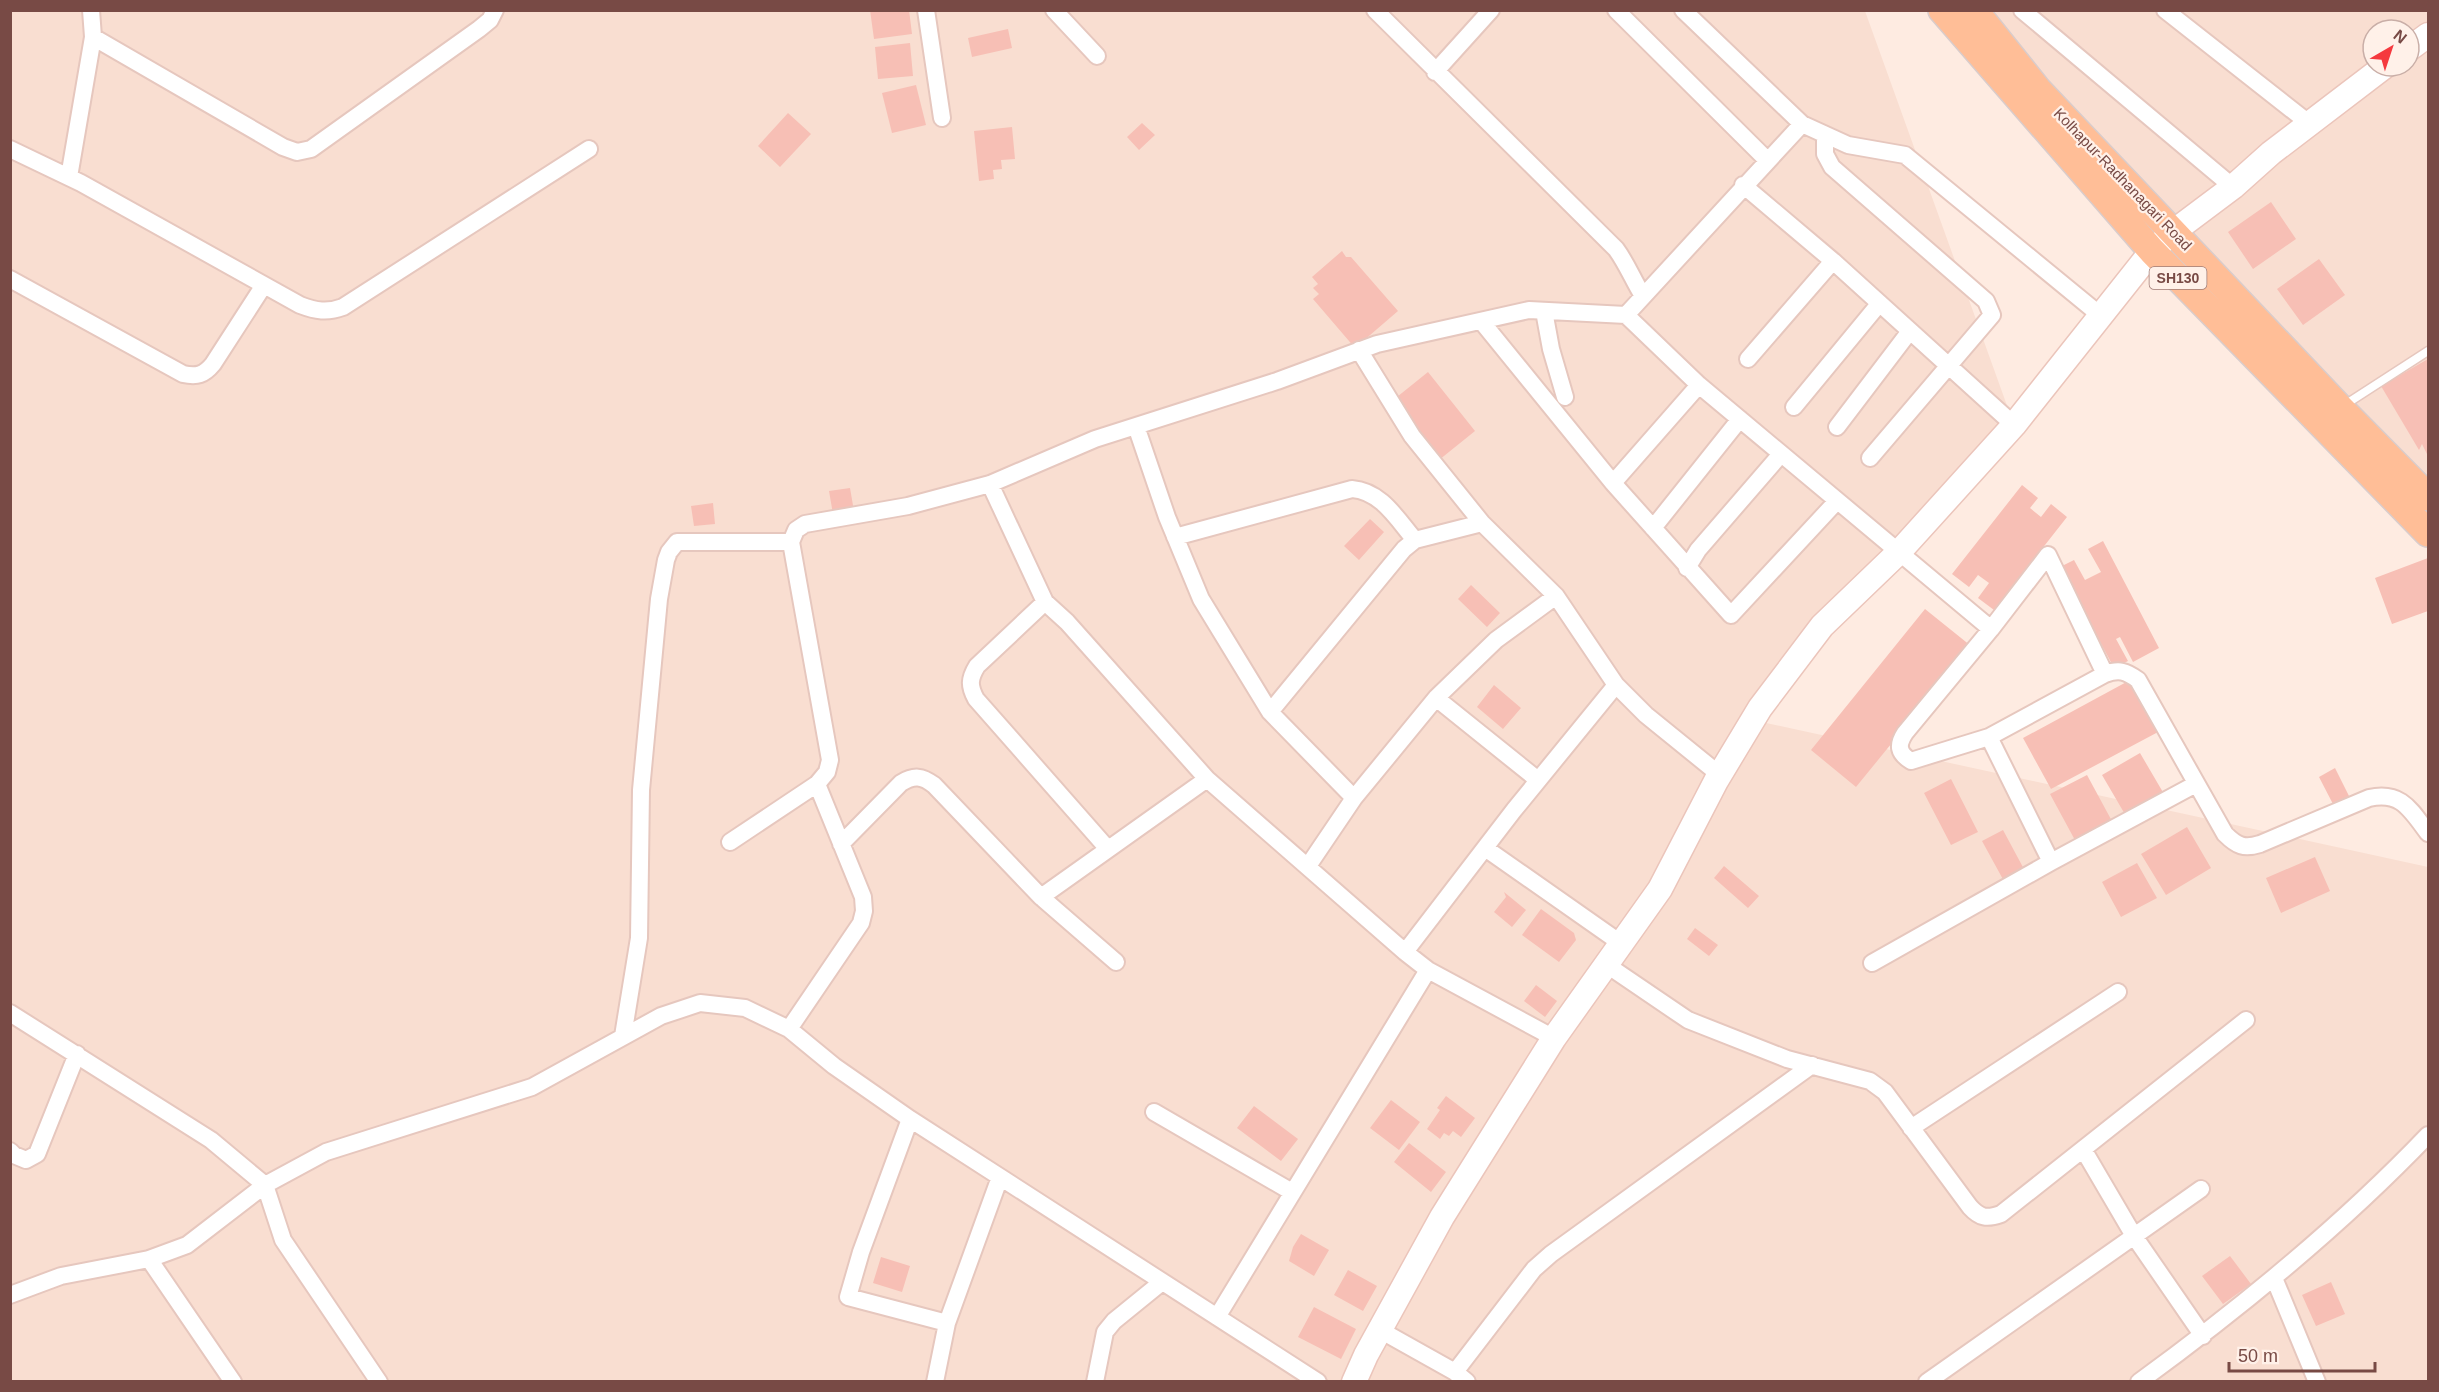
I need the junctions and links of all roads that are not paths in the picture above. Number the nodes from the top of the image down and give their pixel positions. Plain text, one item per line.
1 (92, 10) edge
2 (495, 10) edge
3 (926, 10) edge
4 (1054, 10) edge
5 (1375, 10) edge
6 (1491, 10) edge
7 (1616, 10) edge
8 (1683, 10) edge
9 (1942, 10) edge
10 (1974, 10) edge
11 (2022, 10) edge
12 (2165, 10) edge
13 (93, 37) junction
14 (1096, 56) dead end
15 (1435, 72) junction
16 (2369, 78) edge
17 (942, 118) dead end
18 (1802, 124) junction
19 (2310, 124) junction
20 (1824, 135) junction
21 (10, 149) edge
22 (589, 149) dead end
23 (1767, 160) junction
24 (69, 177) junction
25 (1743, 186) junction
26 (2233, 188) junction
27 (2173, 232) junction
28 (2152, 251) junction
29 (1833, 261) junction
30 (10, 279) edge
31 (264, 285) junction
32 (1643, 296) junction
33 (1879, 304) junction
34 (1544, 311) junction
35 (1626, 315) junction
36 (2100, 315) junction
37 (1482, 322) junction
38 (1910, 331) junction
39 (1359, 350) junction
40 (2428, 351) edge
41 (1748, 359) dead end
42 (1948, 364) junction
43 (1699, 385) junction
44 (1565, 397) dead end
45 (1794, 407) dead end
46 (2340, 408) junction
47 (1740, 419) junction
48 (2014, 425) junction
49 (1136, 426) junction
50 (1837, 427) dead end
51 (1781, 454) junction
52 (1870, 458) dead end
53 (1613, 483) junction
54 (990, 484) junction
55 (2428, 497) edge
56 (1837, 501) junction
57 (1482, 524) junction
58 (1653, 528) junction
59 (2428, 533) edge
60 (1175, 537) junction
61 (1415, 540) junction
62 (791, 543) junction
63 (1670, 545) junction
64 (1698, 550) junction
65 (1900, 551) junction
66 (1687, 568) junction
67 (1556, 596) junction
68 (1045, 602) junction
69 (1991, 629) junction
70 (2105, 674) junction
71 (1616, 685) junction
72 (1436, 698) junction
73 (1270, 712) junction
74 (1989, 737) junction
75 (1720, 775) junction
76 (1207, 779) junction
77 (1538, 780) junction
78 (818, 784) junction
79 (2196, 784) junction
80 (1354, 798) junction
81 (2428, 832) edge
82 (729, 842) dead end
83 (841, 844) junction
84 (1485, 848) junction
85 (1108, 849) junction
86 (2051, 862) junction
87 (1308, 866) junction
88 (1041, 897) junction
89 (1622, 944) junction
90 (1405, 952) junction
91 (1116, 962) dead end
92 (1872, 963) dead end
93 (1607, 964) junction
94 (1428, 970) junction
95 (2118, 992) dead end
96 (10, 1013) edge
97 (2246, 1020) dead end
98 (789, 1029) junction
99 (623, 1036) junction
100 (1554, 1038) junction
101 (77, 1054) junction
102 (1812, 1065) junction
103 (1154, 1112) dead end
104 (910, 1119) junction
105 (1911, 1128) junction
106 (2428, 1135) edge
107 (2083, 1149) junction
108 (10, 1151) edge
109 (1000, 1177) junction
110 (265, 1185) junction
111 (2201, 1189) dead end
112 (1292, 1192) junction
113 (2134, 1236) junction
114 (149, 1259) junction
115 (2274, 1278) junction
116 (1162, 1282) junction
117 (10, 1295) edge
118 (1217, 1317) junction
119 (947, 1323) junction
120 (1380, 1330) junction
121 (2203, 1336) junction
122 (1461, 1377) edge
123 (233, 1382) edge
124 (379, 1382) edge
125 (935, 1382) edge
126 (1095, 1382) edge
127 (1318, 1382) edge
128 (1354, 1382) edge
129 (1927, 1382) edge
130 (2139, 1382) edge
131 (2317, 1382) edge

1 - 13 street
2 - 13 street
3 - 17 street
4 - 14 street
5 - 15 street
6 - 15 street
7 - 23 street
8 - 18 street
9 - 28 main road, SH130
10 - 27 main road, Kolhapur-Radhanagari Road
11 - 26 street
12 - 19 street
13 - 24 street
15 - 32 street
16 - 19 street
18 - 20 street
18 - 23 street
19 - 26 street
20 - 36 street
20 - 42 street
21 - 24 street
22 - 31 street
23 - 25 street
24 - 31 street
25 - 29 street
25 - 32 street
26 - 27 street
27 - 28 street
27 - 46 main road, Kolhapur-Radhanagari Road
28 - 36 street
28 - 59 main road, SH130
29 - 33 street
29 - 41 street
30 - 31 street
32 - 35 street
33 - 38 street
33 - 45 street
34 - 35 street
34 - 37 street
34 - 44 street
35 - 43 street
36 - 48 street
37 - 39 street
37 - 53 street
38 - 42 street
38 - 50 street
39 - 49 street
39 - 57 street
40 - 46 lane
42 - 48 street
42 - 52 street
43 - 47 street
43 - 53 street
46 - 55 main road, Kolhapur-Radhanagari Road
47 - 51 street
47 - 58 street
48 - 65 street
49 - 54 street
49 - 60 street
51 - 56 street
51 - 64 street
53 - 58 street
54 - 62 street
54 - 68 street
56 - 65 street
56 - 66 street
57 - 61 street
57 - 67 street
58 - 63 street
60 - 61 street
60 - 73 street
61 - 73 street
62 - 78 street
62 - 99 street
63 - 64 street
63 - 66 street
64 - 66 street
65 - 69 street
65 - 75 street
67 - 71 street
67 - 72 street
68 - 76 street
68 - 85 street
69 - 70 street
69 - 74 street
70 - 74 street
70 - 79 street
71 - 75 street
71 - 77 street
72 - 77 street
72 - 80 street
73 - 80 street
74 - 86 street
75 - 89 street
76 - 85 street
76 - 87 street
77 - 84 street
78 - 82 street
78 - 83 street
79 - 81 street
79 - 86 street
80 - 87 street
83 - 88 street
83 - 98 street
84 - 89 street
84 - 90 street
85 - 88 street
86 - 92 street
87 - 90 street
88 - 91 street
89 - 93 street
90 - 94 street
93 - 100 street
93 - 102 street
94 - 100 street
94 - 112 street
95 - 105 street
96 - 101 street
97 - 107 street
98 - 99 street
98 - 104 street
99 - 110 street
100 - 120 street
101 - 108 street
101 - 110 street
102 - 105 street
102 - 122 street
103 - 112 street
104 - 109 street
104 - 119 street
105 - 107 street
106 - 115 street
107 - 113 street
109 - 116 street
109 - 119 street
110 - 114 street
110 - 124 street
111 - 113 street
112 - 118 street
113 - 121 street
113 - 129 street
114 - 117 street
114 - 123 street
115 - 121 street
115 - 131 street
116 - 118 street
116 - 126 street
118 - 127 street
119 - 125 street
120 - 122 street
120 - 128 street
121 - 130 street

